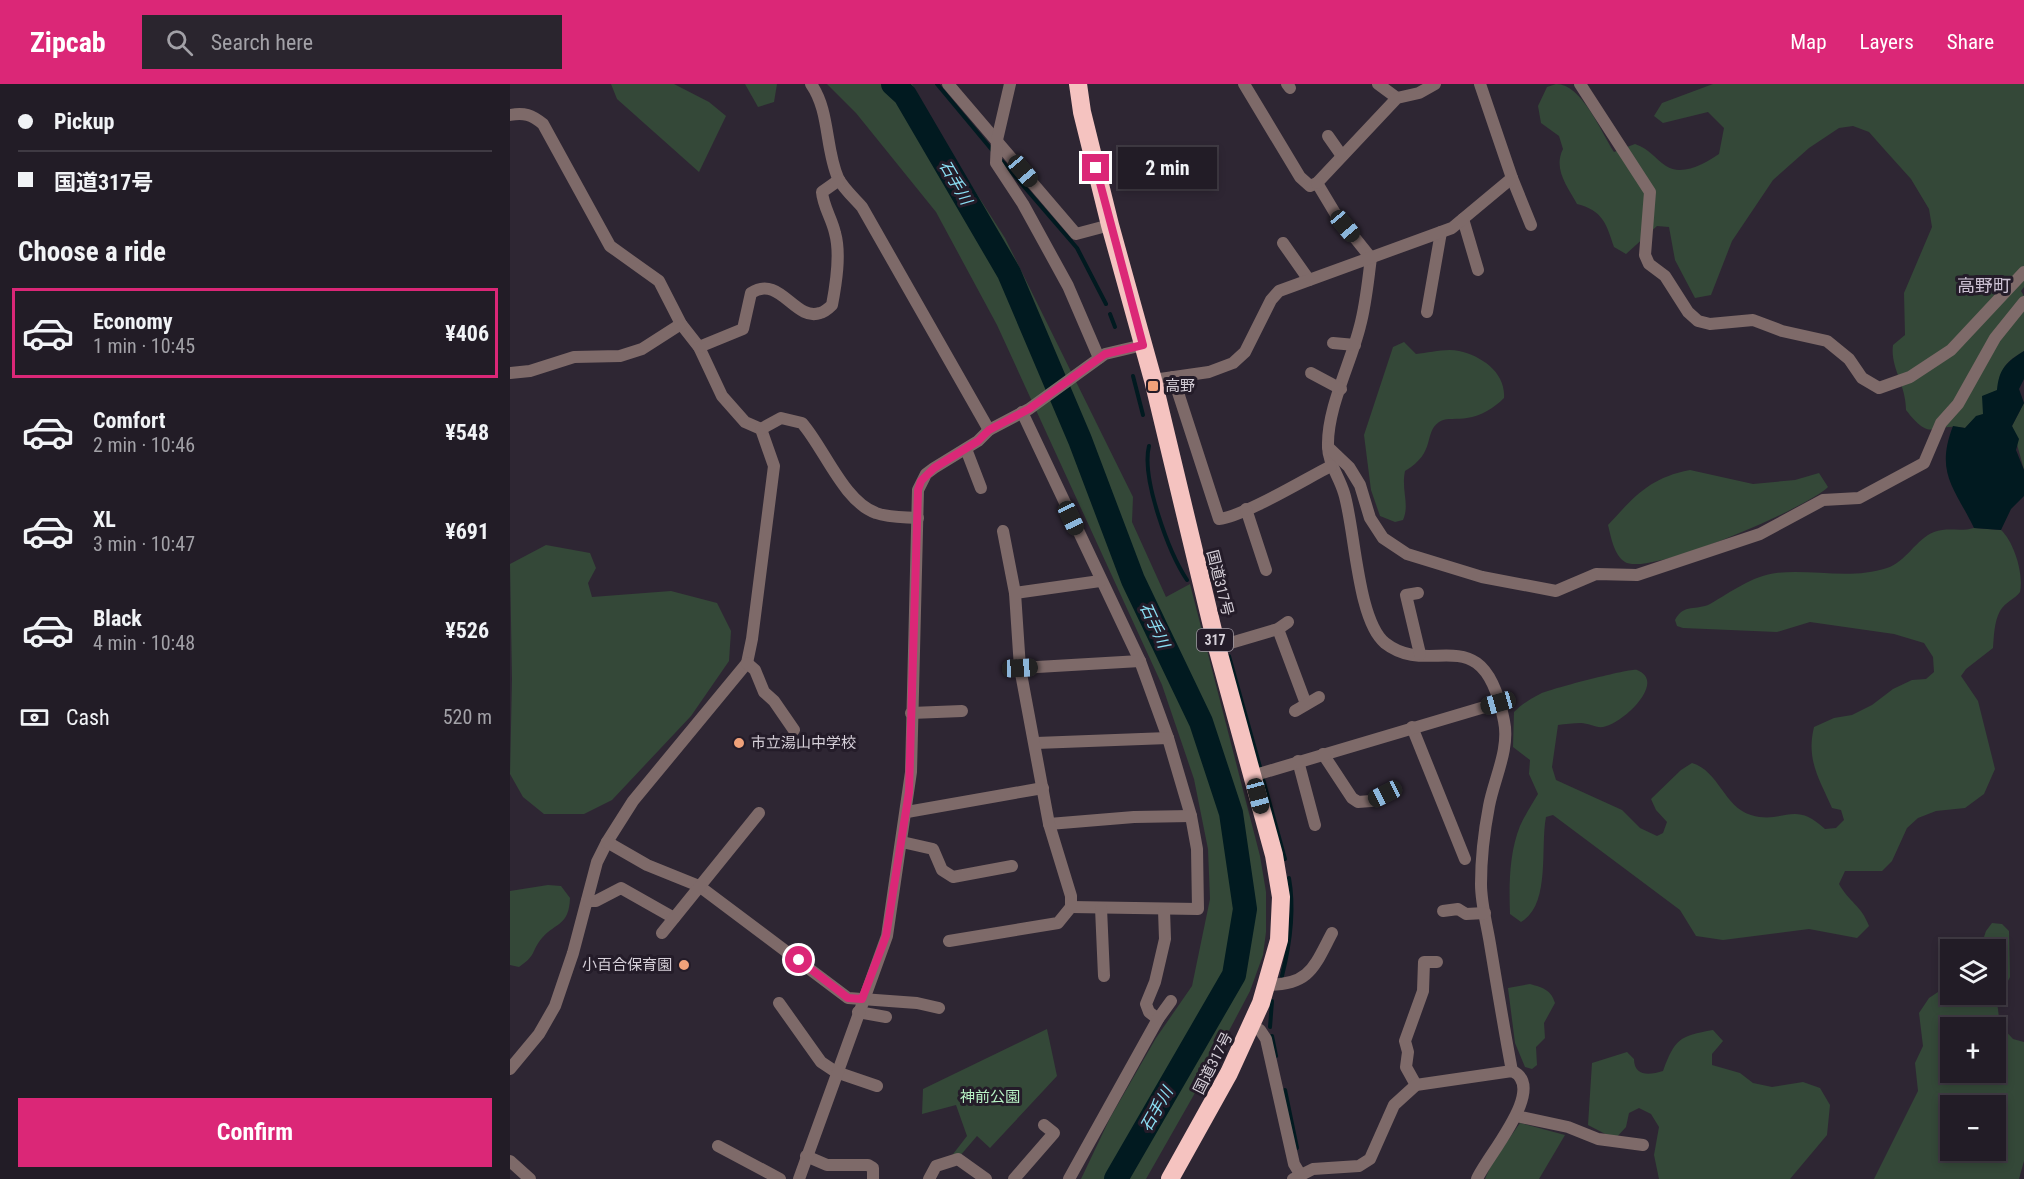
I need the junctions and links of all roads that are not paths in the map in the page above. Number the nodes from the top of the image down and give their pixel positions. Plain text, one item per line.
1 (811, 84) edge
2 (948, 84) edge
3 (1010, 84) edge
4 (1078, 84) edge
5 (1244, 84) edge
6 (1378, 84) edge
7 (1433, 84) edge
8 (1480, 84) edge
9 (1581, 84) edge
10 (1397, 98) junction
11 (510, 115) edge
12 (1328, 136) dead end
13 (997, 140) junction
14 (1342, 156) junction
15 (1512, 178) junction
16 (839, 180) junction
17 (1317, 183) junction
18 (1463, 219) junction
19 (1110, 225) junction
20 (1531, 225) dead end
21 (1441, 232) junction
22 (1283, 243) dead end
23 (1371, 258) junction
24 (1478, 270) dead end
25 (2024, 272) edge
26 (1309, 280) junction
27 (2024, 302) edge
28 (1426, 312) dead end
29 (681, 324) junction
30 (1333, 343) dead end
31 (1143, 345) junction
32 (1355, 345) junction
33 (699, 346) junction
34 (1098, 358) junction
35 (1311, 372) dead end
36 (510, 373) edge
37 (1173, 377) junction
38 (1153, 380) junction
39 (1341, 388) junction
40 (1025, 411) junction
41 (761, 429) junction
42 (989, 430) junction
43 (1328, 447) junction
44 (966, 448) junction
45 (1331, 466) junction
46 (981, 488) dead end
47 (1246, 509) junction
48 (918, 518) junction
49 (1003, 531) dead end
50 (1266, 570) dead end
51 (1100, 581) junction
52 (1015, 593) junction
53 (1418, 593) dead end
54 (1217, 647) junction
55 (1420, 654) junction
56 (1140, 661) junction
57 (747, 663) junction
58 (1020, 668) junction
59 (1318, 697) dead end
60 (1498, 703) junction
61 (1306, 704) junction
62 (962, 711) dead end
63 (1295, 711) dead end
64 (911, 713) junction
65 (1412, 727) junction
66 (794, 730) dead end
67 (1168, 738) junction
68 (1036, 743) junction
69 (1323, 754) junction
70 (1298, 761) junction
71 (1252, 776) junction
72 (1043, 788) junction
73 (1385, 794) dead end
74 (907, 812) junction
75 (759, 813) dead end
76 (1191, 816) junction
77 (1049, 824) junction
78 (1315, 825) dead end
79 (607, 842) junction
80 (902, 842) junction
81 (1465, 859) dead end
82 (1012, 866) dead end
83 (699, 886) junction
84 (587, 901) junction
85 (1071, 906) junction
86 (1101, 908) junction
87 (1164, 910) junction
88 (1443, 911) dead end
89 (1485, 914) junction
90 (674, 918) junction
91 (662, 933) dead end
92 (1332, 933) dead end
93 (949, 941) dead end
94 (1437, 962) dead end
95 (1104, 976) dead end
96 (1267, 985) junction
97 (862, 999) junction
98 (1171, 1001) dead end
99 (779, 1004) dead end
100 (939, 1008) dead end
101 (858, 1012) junction
102 (886, 1017) dead end
103 (1158, 1019) junction
104 (1251, 1026) junction
105 (510, 1069) edge
106 (1512, 1071) junction
107 (836, 1072) junction
108 (1416, 1085) junction
109 (877, 1086) dead end
110 (1516, 1116) junction
111 (1044, 1125) dead end
112 (1643, 1145) dead end
113 (718, 1146) dead end
114 (806, 1156) junction
115 (510, 1161) edge
116 (833, 1166) junction
117 (1312, 1168) junction
118 (1297, 1176) edge
119 (530, 1179) edge
120 (780, 1179) edge
121 (799, 1179) edge
122 (832, 1179) edge
123 (873, 1179) edge
124 (929, 1179) edge
125 (986, 1179) edge
126 (1014, 1179) edge
127 (1069, 1179) edge
128 (1170, 1179) edge
129 (1321, 1179) edge
130 (1477, 1179) edge

1 - 16 street
2 - 13 street
3 - 13 street
4 - 19 highway, 国道317号 / 317
5 - 17 street
6 - 10 street
7 - 10 street
8 - 15 street
9 - 25 street
10 - 14 street
11 - 29 street
12 - 14 street
13 - 19 street
13 - 34 street
14 - 17 street
15 - 18 street
15 - 20 street
16 - 33 street
16 - 42 street
17 - 23 street
18 - 21 street
18 - 24 street
19 - 31 highway, 国道317号 / 317
21 - 23 street
21 - 28 street
22 - 26 street
23 - 26 street
23 - 32 street
26 - 37 street
27 - 43 street
29 - 33 street
29 - 36 street
30 - 32 street
31 - 34 street
31 - 38 highway, 国道317号 / 317
32 - 39 street
33 - 41 street
34 - 40 street
35 - 39 street
37 - 38 street
37 - 47 street
38 - 54 highway, 国道317号 / 317
39 - 43 street
40 - 42 street
40 - 51 street
41 - 48 street
41 - 57 street
42 - 44 street
43 - 45 street
44 - 46 street
44 - 48 street
45 - 47 street
45 - 55 street
47 - 50 street
48 - 64 street
49 - 52 street
51 - 52 street
51 - 56 street
52 - 58 street
53 - 55 street
54 - 61 street
54 - 71 highway, 国道317号 / 317
55 - 60 street
56 - 58 street
56 - 67 street
57 - 66 street
57 - 79 street
58 - 68 street
59 - 61 street
60 - 65 street
60 - 89 street
61 - 63 street
62 - 64 street
64 - 74 street
65 - 69 street
65 - 81 street
67 - 68 street
67 - 76 street
68 - 72 street
69 - 70 street
69 - 73 street
70 - 71 street
70 - 78 street
71 - 96 highway, 国道317号 / 317
72 - 74 street
72 - 77 street
74 - 80 street
75 - 83 street
76 - 77 street
76 - 87 street
77 - 85 street
79 - 83 street
79 - 84 street
80 - 82 street
80 - 97 street
83 - 90 street
83 - 97 street
84 - 90 street
84 - 105 street
85 - 86 street
85 - 93 street
86 - 87 street
86 - 95 street
87 - 103 street
88 - 89 street
89 - 106 street
90 - 91 street
92 - 96 street
94 - 108 street
96 - 104 highway, 国道317号 / 317
97 - 100 street
97 - 101 street
98 - 103 street
99 - 107 street
101 - 102 street
101 - 107 street
103 - 127 street
104 - 118 street
104 - 128 highway, 国道317号 / 317
106 - 108 street
106 - 110 street
107 - 109 street
107 - 114 street
108 - 117 street
110 - 112 street
110 - 130 street
111 - 126 street
113 - 120 street
114 - 116 street
114 - 121 street
115 - 119 street
116 - 122 street
116 - 123 street
117 - 118 street
117 - 129 street
124 - 125 street

